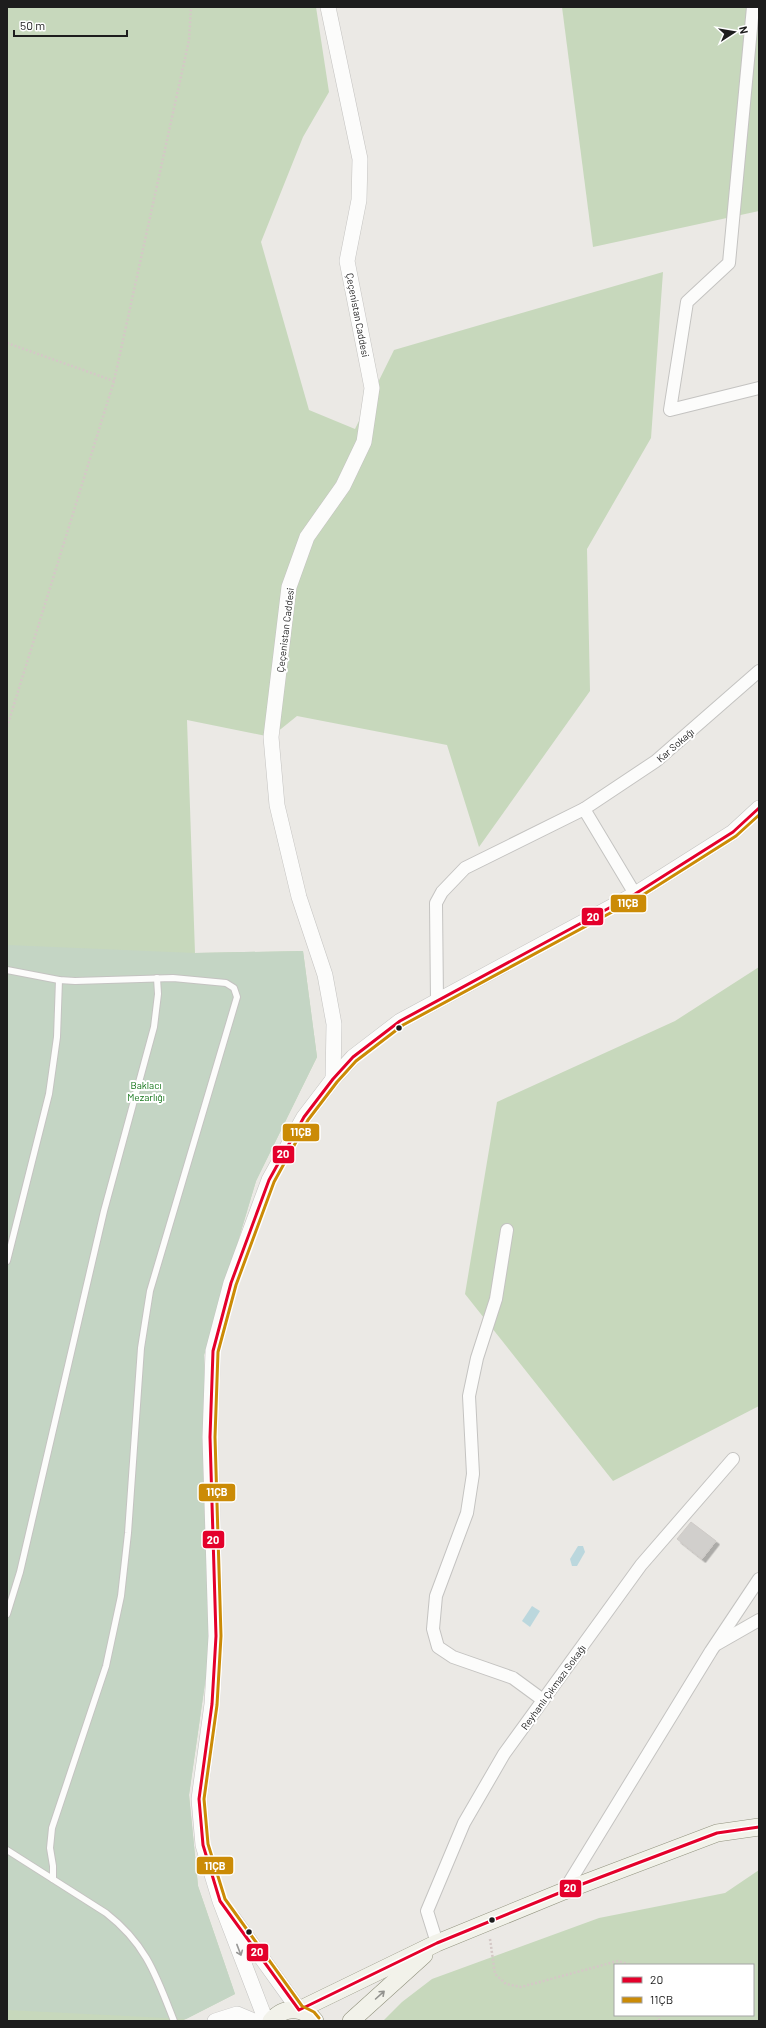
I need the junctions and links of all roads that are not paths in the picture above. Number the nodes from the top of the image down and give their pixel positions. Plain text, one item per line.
1 (328, 7) edge
2 (753, 7) edge
3 (759, 388) edge
4 (759, 671) edge
5 (759, 808) edge
6 (584, 809) junction
7 (635, 894) junction
8 (7, 970) edge
9 (157, 978) junction
10 (59, 980) junction
11 (437, 1001) junction
12 (333, 1079) junction
13 (507, 1230) dead end
14 (7, 1261) edge
15 (733, 1460) dead end
16 (759, 1579) edge
17 (7, 1614) edge
18 (759, 1620) edge
19 (714, 1646) junction
20 (544, 1700) junction
21 (759, 1827) edge
22 (7, 1850) edge
23 (53, 1879) junction
24 (564, 1891) junction
25 (220, 1901) junction
26 (437, 1943) junction
27 (299, 2010) junction
28 (174, 2021) edge
29 (215, 2021) edge
30 (254, 2021) edge
31 (266, 2021) edge
32 (271, 2021) edge
33 (316, 2021) edge
34 (352, 2021) edge

1 - 12 street, Çeçenistan Caddesi
2 - 3 street
4 - 6 street, Kar Sokağı
5 - 7 street
6 - 7 street
6 - 11 street, Kar Sokağı
7 - 11 street
8 - 10 lane
9 - 10 lane
9 - 17 lane
9 - 23 lane
10 - 14 lane
11 - 12 street
12 - 25 street
13 - 20 street
15 - 20 street, Reyhanlı Çıkmazı Sokağı
16 - 19 street
18 - 19 street
19 - 24 street
20 - 26 street, Reyhanlı Çıkmazı Sokağı
21 - 24 main road
22 - 23 lane
23 - 28 lane
24 - 26 main road
25 - 27 street
25 -> 31 street
26 - 27 main road
34 -> 26 main road
27 - 32 main road
27 - 33 main road
29 - 30 street

